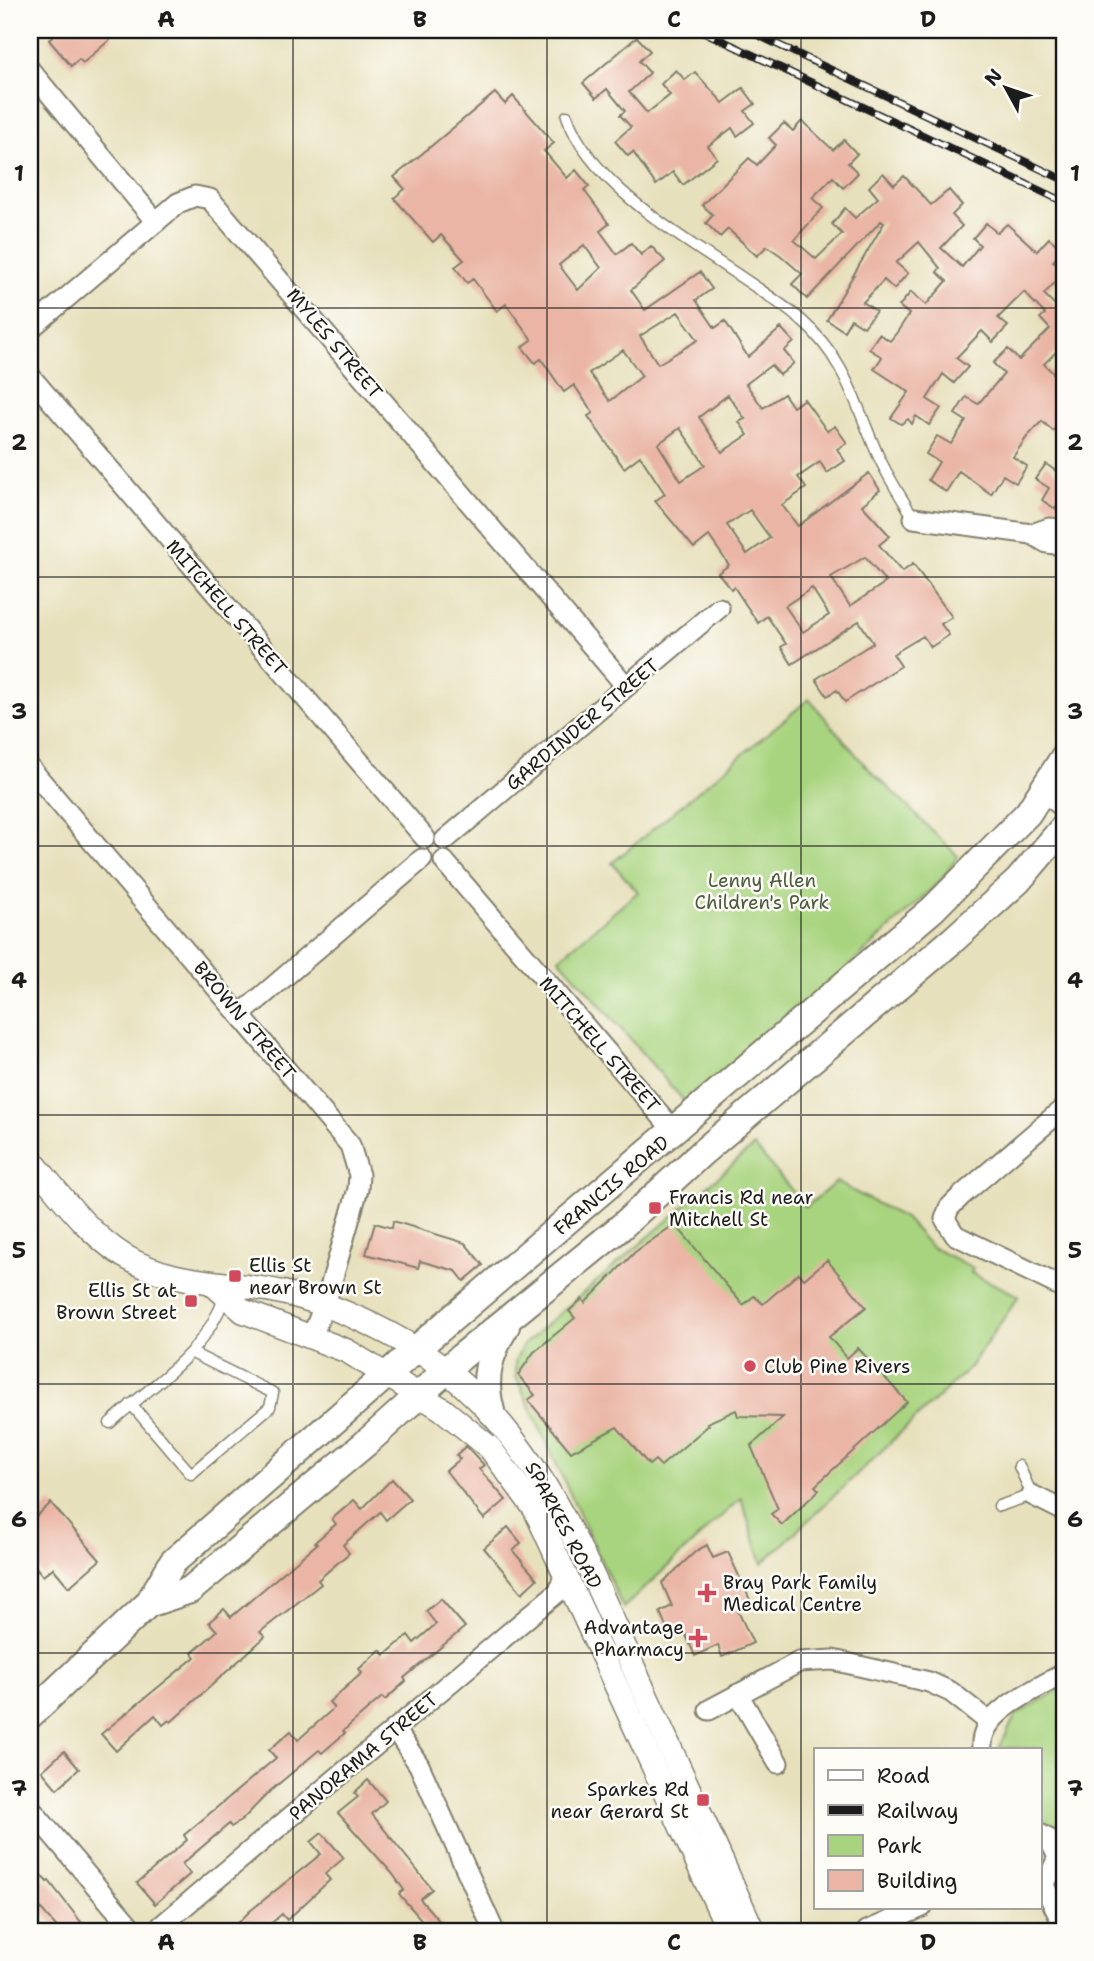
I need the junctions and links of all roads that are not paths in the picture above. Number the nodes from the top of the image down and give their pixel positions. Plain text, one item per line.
1 (30, 70) edge
2 (567, 116) dead end
3 (156, 222) junction
4 (30, 329) edge
5 (30, 376) edge
6 (914, 518) joint
7 (1064, 529) edge
8 (1032, 534) junction
9 (1064, 545) edge
10 (719, 608) dead end
11 (626, 686) junction
12 (1064, 757) edge
13 (30, 768) edge
14 (1054, 800) edge
15 (1064, 827) edge
16 (425, 838) junction
17 (445, 840) junction
18 (422, 859) junction
19 (444, 861) junction
20 (240, 1015) junction
21 (1064, 1108) edge
22 (675, 1132) junction
23 (30, 1159) edge
24 (1064, 1288) edge
25 (220, 1290) junction
26 (324, 1306) junction
27 (512, 1315) junction
28 (312, 1336) junction
29 (415, 1350) junction
30 (192, 1353) junction
31 (446, 1371) junction
32 (388, 1374) junction
33 (418, 1394) junction
34 (131, 1404) junction
35 (491, 1411) junction
36 (110, 1423) dead end
37 (1019, 1466) dead end
38 (1032, 1495) junction
39 (999, 1506) dead end
40 (1064, 1511) edge
41 (564, 1575) junction
42 (148, 1604) junction
43 (1064, 1673) edge
44 (738, 1694) junction
45 (709, 1710) dead end
46 (30, 1715) edge
47 (989, 1722) junction
48 (395, 1729) junction
49 (982, 1748) edge
50 (778, 1763) dead end
51 (30, 1808) edge
52 (1042, 1835) edge
53 (1042, 1880) edge
54 (1042, 1883) edge
55 (917, 1909) edge
56 (1064, 1927) edge
57 (134, 1931) edge
58 (155, 1931) edge
59 (494, 1931) edge
60 (729, 1931) edge
61 (753, 1931) edge
62 (867, 1931) edge

1 - 3 street
2 - 6 lane
3 - 4 street
3 - 11 street, MYLES STREET
5 - 16 street, MITCHELL STREET
6 - 8 street
7 - 8 street
8 - 9 street
10 - 11 street, GARDINDER STREET
11 - 17 street, GARDINDER STREET
12 - 14 main road, FRANCIS ROAD
13 - 20 street, BROWN STREET
14 - 22 main road, FRANCIS ROAD
15 - 27 main road, FRANCIS ROAD
16 - 17 street
16 - 18 street
17 - 19 street
18 - 19 street
18 - 20 street
19 - 22 street, MITCHELL STREET
20 - 26 street, BROWN STREET
21 - 24 street
22 - 29 main road, FRANCIS ROAD
23 - 25 street
25 - 26 street, SPARKES ROAD
25 - 28 street, SPARKES ROAD
25 - 30 lane
26 - 28 street, BROWN STREET
26 - 29 street, SPARKES ROAD
27 - 31 main road, FRANCIS ROAD
27 - 35 main road
28 - 32 street, SPARKES ROAD
29 - 31 street, SPARKES ROAD
29 - 32 main road, FRANCIS ROAD
30 - 34 lane
30 - 34 lane
31 - 33 main road, FRANCIS ROAD
31 - 35 street, SPARKES ROAD
32 - 33 street, SPARKES ROAD
32 - 42 main road, FRANCIS ROAD
33 - 41 street, SPARKES ROAD
33 - 42 main road, FRANCIS ROAD
34 - 36 lane
35 - 61 street, SPARKES ROAD
37 - 38 lane
38 - 39 lane
38 - 40 street
41 - 48 street, PANORAMA STREET
41 - 60 street, SPARKES ROAD
42 - 46 main road, FRANCIS ROAD
43 - 47 street
44 - 45 street
44 - 47 street
44 - 50 street
47 - 49 street
48 - 58 street, PANORAMA STREET
48 - 59 street
51 - 57 street
52 - 53 street
54 - 56 street
55 - 62 street

